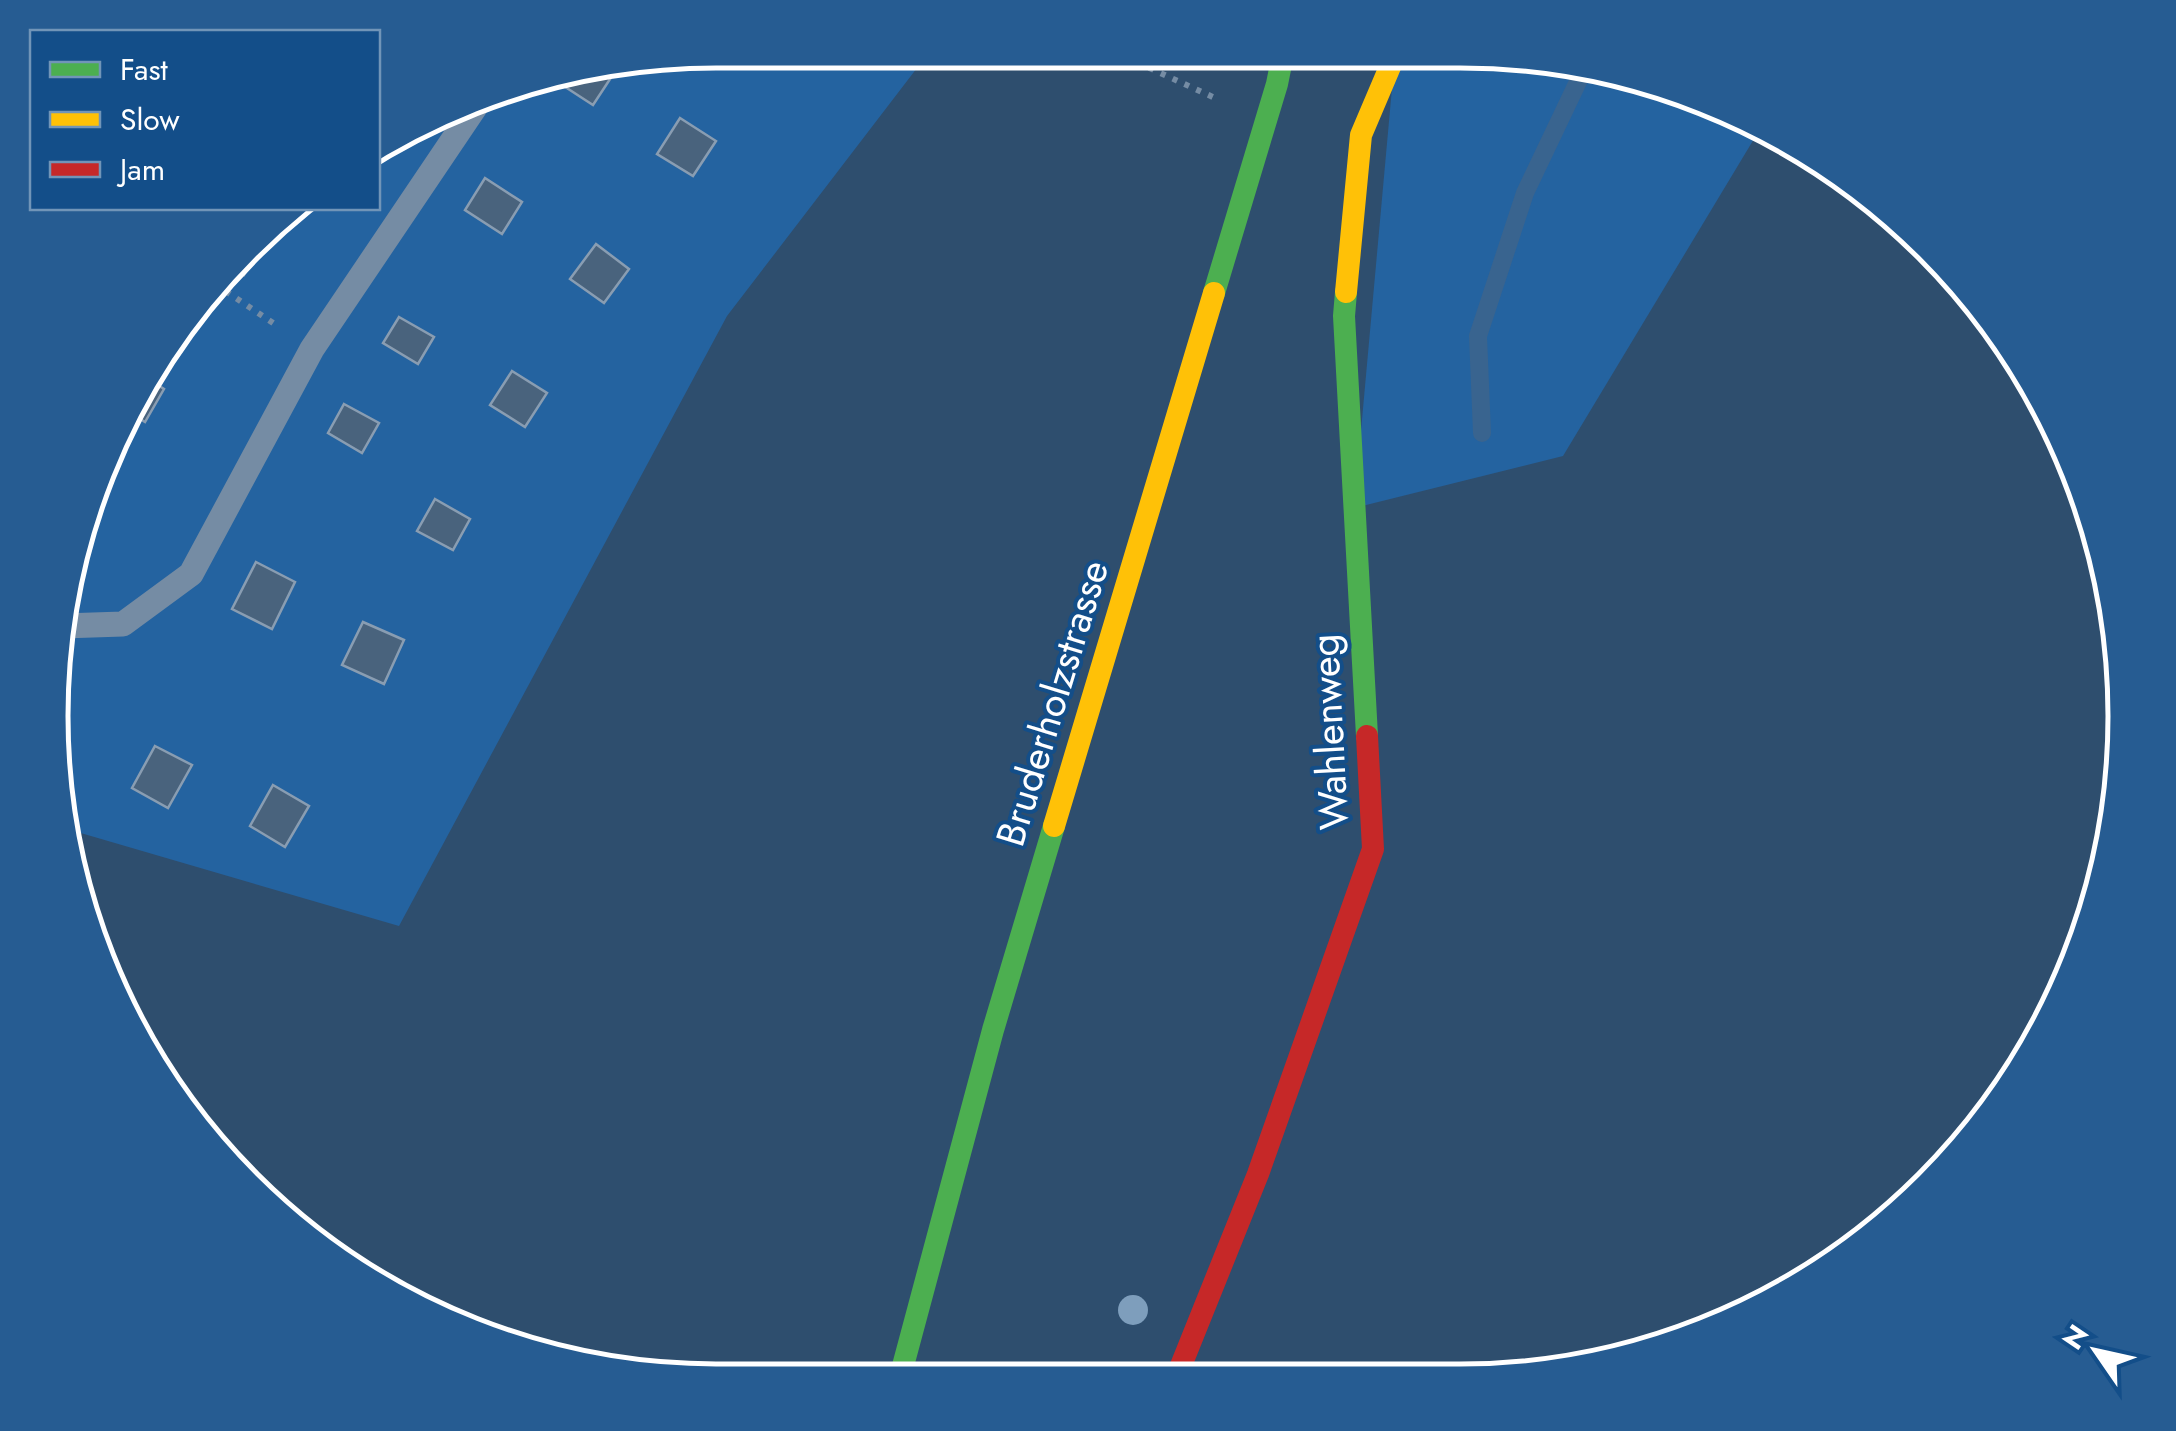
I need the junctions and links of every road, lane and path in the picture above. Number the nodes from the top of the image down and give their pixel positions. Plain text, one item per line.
1 (1150, 68) edge
2 (1280, 68) edge
3 (1390, 68) edge
4 (1218, 99) dead end
5 (469, 117) edge
6 (226, 291) edge
7 (312, 349) junction
8 (74, 626) edge
9 (903, 1364) edge
10 (1182, 1364) edge

1 - 4 path
2 - 9 main road, Bruderholzstrasse
3 - 10 main road, Wahlenweg
5 - 7 lane
6 - 7 path
7 - 8 lane

